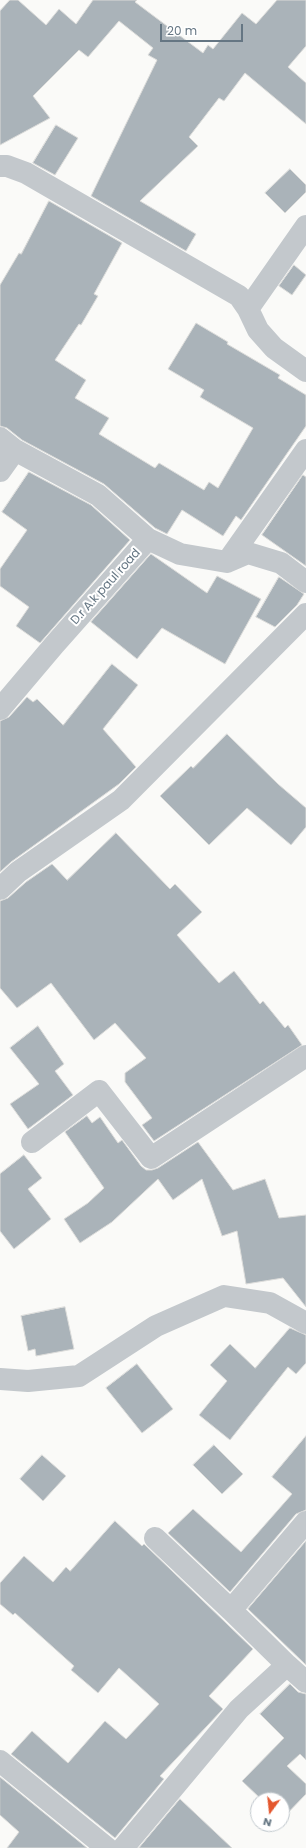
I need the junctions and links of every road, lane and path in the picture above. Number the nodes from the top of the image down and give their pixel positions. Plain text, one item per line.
1 (0, 166) edge
2 (306, 226) edge
3 (248, 309) junction
4 (306, 371) edge
5 (7, 444) edge
6 (306, 450) edge
7 (0, 471) edge
8 (148, 539) junction
9 (227, 562) junction
10 (306, 582) edge
11 (306, 614) edge
12 (0, 709) edge
13 (0, 889) edge
14 (306, 1056) edge
15 (32, 1142) dead end
16 (306, 1323) edge
17 (0, 1379) edge
18 (306, 1522) edge
19 (154, 1538) dead end
20 (231, 1610) junction
21 (287, 1664) junction
22 (306, 1682) edge
23 (0, 1761) edge
24 (106, 1848) edge
25 (123, 1848) edge

1 - 3 street
2 - 3 street
3 - 4 street
5 - 7 street
5 - 8 street
6 - 9 street
8 - 9 street, D.r A.k paul road
8 - 12 street, D.r A.k paul road
9 - 10 street
11 - 13 street
14 - 15 street
16 - 17 street
18 - 20 street
19 - 20 street
20 - 21 street
21 - 22 street
21 - 25 street
23 - 24 street

